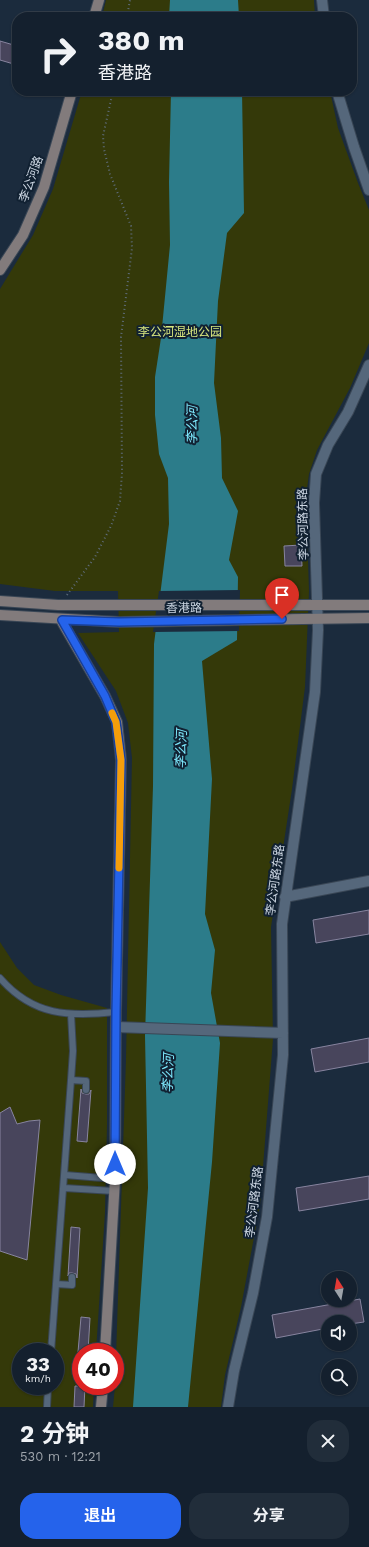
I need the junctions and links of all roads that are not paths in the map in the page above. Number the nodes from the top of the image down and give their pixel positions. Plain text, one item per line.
1 (99, 0) edge
2 (322, 0) edge
3 (95, 12) edge
4 (323, 12) edge
5 (71, 96) edge
6 (339, 96) edge
7 (369, 190) edge
8 (0, 270) edge
9 (369, 366) edge
10 (0, 601) edge
11 (318, 604) junction
12 (369, 605) edge
13 (0, 615) edge
14 (318, 618) junction
15 (369, 618) edge
16 (62, 620) junction
17 (369, 881) edge
18 (286, 897) junction
19 (0, 978) edge
20 (116, 1012) junction
21 (70, 1014) junction
22 (116, 1027) junction
23 (283, 1033) junction
24 (72, 1080) junction
25 (86, 1090) dead end
26 (65, 1175) junction
27 (115, 1179) junction
28 (64, 1188) junction
29 (114, 1191) junction
30 (72, 1277) dead end
31 (56, 1284) junction
32 (52, 1343) edge
33 (106, 1343) edge
34 (48, 1395) edge
35 (102, 1395) edge
36 (47, 1407) edge
37 (101, 1407) edge
38 (228, 1407) edge

1 - 3 street
2 - 4 street
5 - 8 street, 李公河路
6 - 7 street
9 - 11 street, 李公河路东路
10 - 11 street, 香港路
11 - 12 street, 香港路
11 - 14 street, 李公河路东路
13 - 16 street, 香港路
14 - 15 street, 香港路
14 - 16 street, 香港路
14 - 18 street, 李公河路东路
16 - 20 street
17 - 18 street
18 - 23 street, 李公河路东路
19 - 21 lane
20 - 21 lane
20 - 22 street
21 - 24 lane
22 - 23 street
22 - 27 street
23 - 38 street, 李公河路东路
24 - 25 lane
24 - 26 lane
26 - 27 lane
26 - 28 lane
27 - 29 street
28 - 29 lane
28 - 31 lane
29 - 33 street
30 - 31 lane
31 - 32 lane
34 - 36 lane
35 - 37 street

